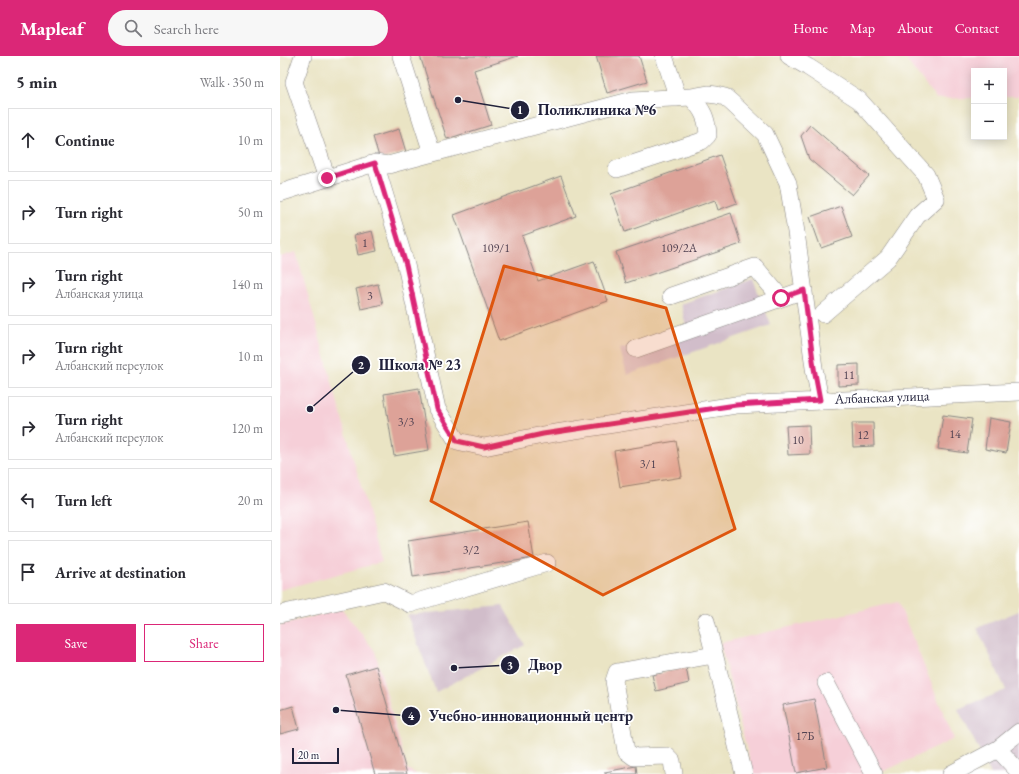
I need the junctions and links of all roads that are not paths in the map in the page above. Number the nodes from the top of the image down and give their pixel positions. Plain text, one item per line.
1 (304, 56) edge
2 (401, 56) edge
3 (664, 56) edge
4 (788, 56) edge
5 (685, 98) junction
6 (432, 153) junction
7 (375, 163) junction
8 (617, 170) dead end
9 (327, 178) junction
10 (280, 193) edge
11 (804, 290) junction
12 (671, 296) dead end
13 (781, 298) junction
14 (823, 314) dead end
15 (636, 349) dead end
16 (1019, 392) edge
17 (820, 400) junction
18 (547, 563) dead end
19 (280, 614) edge
20 (706, 621) dead end
21 (714, 655) junction
22 (826, 683) dead end
23 (1019, 732) edge
24 (998, 749) junction
25 (1019, 772) edge
26 (674, 774) edge
27 (744, 774) edge
28 (874, 774) edge
29 (951, 774) edge

1 - 9 street
2 - 6 street
3 - 5 street
4 - 14 street
5 - 6 street
5 - 8 street
5 - 11 street
6 - 7 street
7 - 9 street
7 - 17 street, Албанская улица
9 - 10 street
11 - 13 street
11 - 17 street
12 - 13 street
13 - 15 street
16 - 17 street, Албанская улица
18 - 19 street
20 - 21 street
21 - 26 street
21 - 27 street
22 - 28 street
23 - 24 street
24 - 25 street
24 - 29 street

